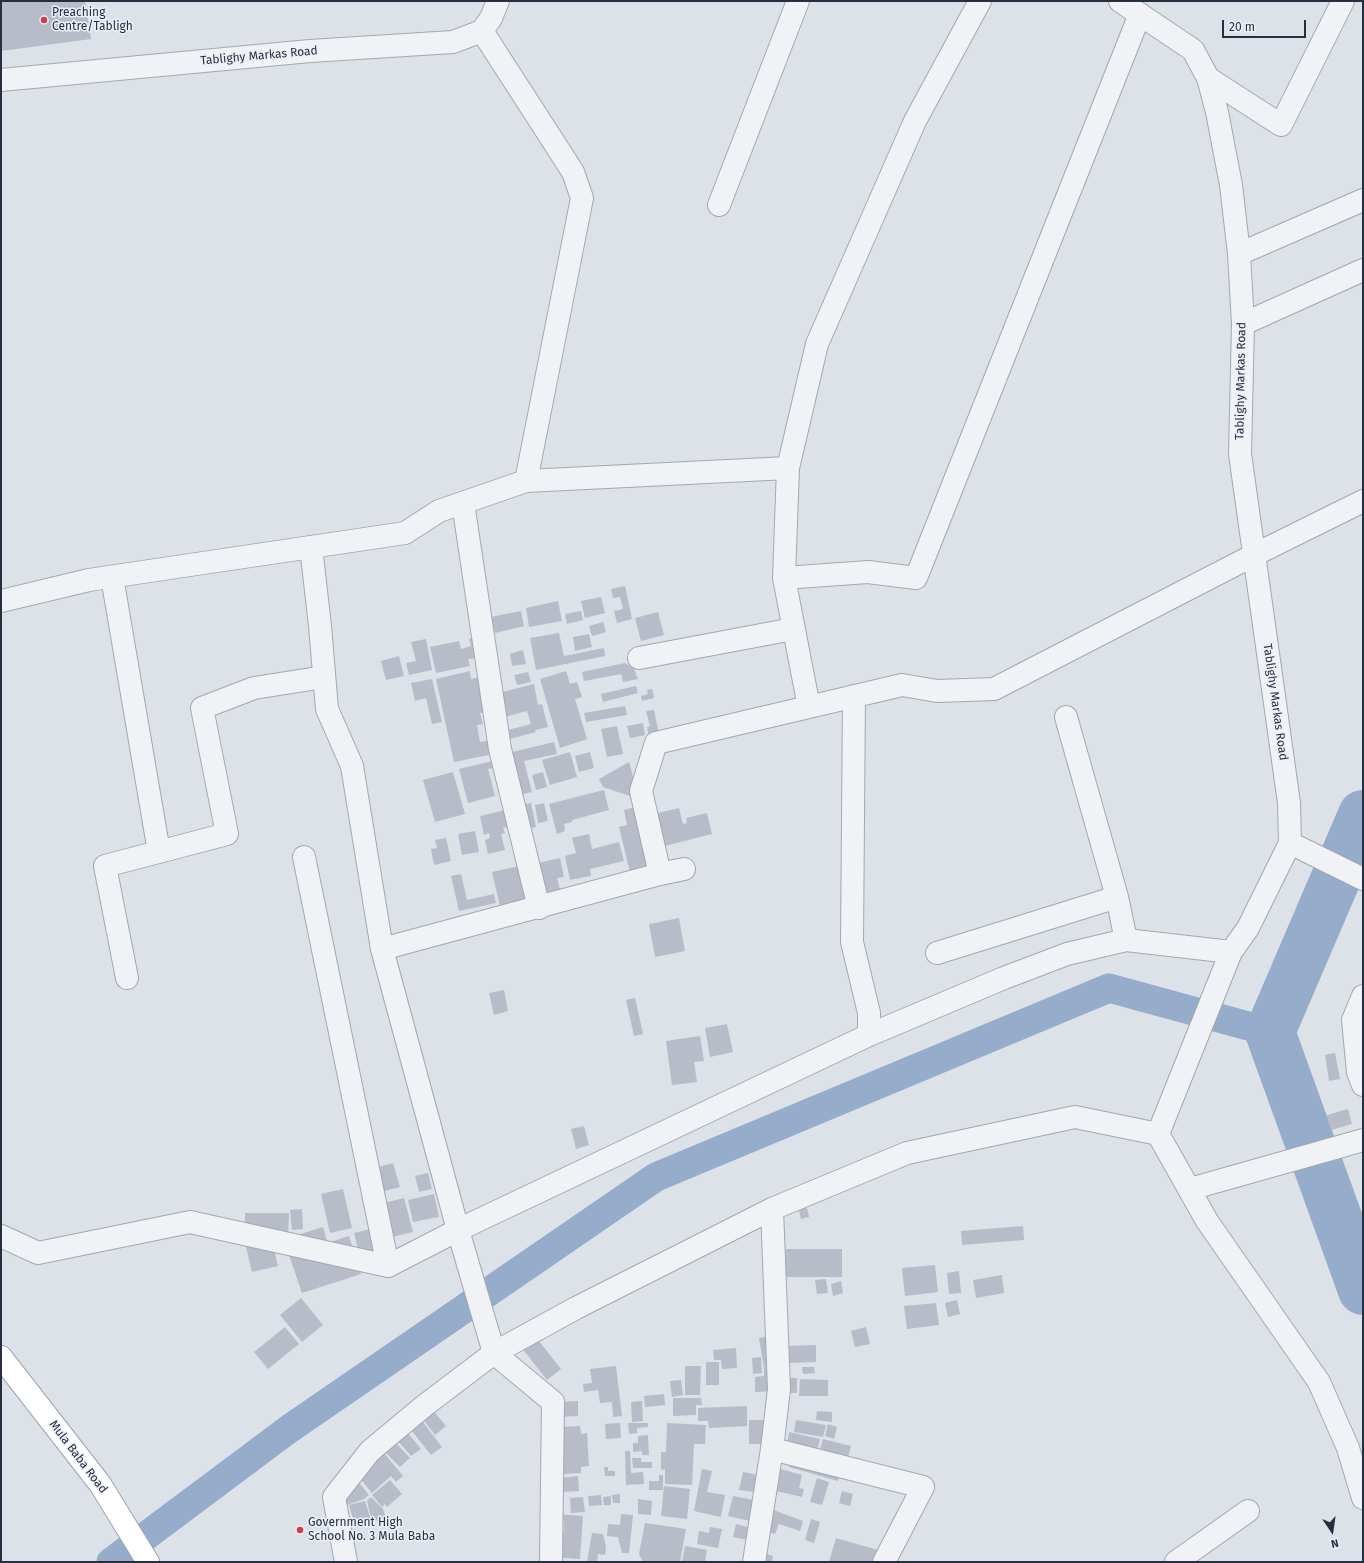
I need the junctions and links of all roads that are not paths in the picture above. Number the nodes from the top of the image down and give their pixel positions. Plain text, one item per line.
1 (498, 1) edge
2 (798, 1) edge
3 (980, 1) edge
4 (1120, 1) edge
5 (1343, 1) edge
6 (1140, 14) junction
7 (482, 31) junction
8 (1208, 78) junction
9 (1, 80) edge
10 (1363, 200) edge
11 (719, 205) dead end
12 (1239, 254) junction
13 (1363, 270) edge
14 (1243, 324) junction
15 (788, 468) junction
16 (526, 481) junction
17 (1363, 502) edge
18 (463, 503) junction
19 (310, 547) junction
20 (1254, 554) junction
21 (112, 576) junction
22 (784, 578) junction
23 (1, 602) edge
24 (793, 629) junction
25 (638, 658) dead end
26 (324, 677) junction
27 (854, 696) junction
28 (808, 707) junction
29 (1066, 716) dead end
30 (1290, 843) junction
31 (159, 852) junction
32 (304, 857) dead end
33 (684, 869) dead end
34 (660, 874) junction
35 (1363, 879) edge
36 (1117, 897) junction
37 (539, 908) junction
38 (1126, 940) junction
39 (382, 950) junction
40 (1231, 952) junction
41 (937, 953) dead end
42 (127, 978) dead end
43 (1363, 996) edge
44 (869, 1035) junction
45 (1363, 1085) edge
46 (1158, 1134) junction
47 (1363, 1140) edge
48 (1197, 1187) junction
49 (772, 1209) junction
50 (458, 1230) junction
51 (1, 1236) edge
52 (388, 1266) junction
53 (494, 1353) junction
54 (1, 1357) edge
55 (772, 1449) junction
56 (1363, 1498) edge
57 (1248, 1511) dead end
58 (148, 1562) edge
59 (346, 1562) edge
60 (551, 1562) edge
61 (754, 1562) edge
62 (884, 1562) edge
63 (1176, 1562) edge

1 - 7 street
2 - 11 street
3 - 15 street
4 - 6 street, Tablighy Markas Road
5 - 8 street
6 - 8 street, Tablighy Markas Road
6 - 22 street
7 - 9 street, Tablighy Markas Road
7 - 16 street
8 - 12 street, Tablighy Markas Road
10 - 12 street
12 - 14 street, Tablighy Markas Road
13 - 14 street
14 - 20 street, Tablighy Markas Road
15 - 16 street
15 - 22 street
16 - 18 street
17 - 20 street
18 - 19 street
18 - 37 street
19 - 21 street
19 - 26 street
20 - 27 street
20 - 30 street, Tablighy Markas Road
21 - 23 street
21 - 31 street
22 - 24 street
24 - 25 street
24 - 28 street
26 - 31 street
26 - 39 street
27 - 28 street
27 - 44 street
28 - 34 street
29 - 36 street
30 - 35 street
30 - 40 street
31 - 42 street
32 - 52 street
33 - 34 street
34 - 37 street
36 - 38 street
36 - 41 street
37 - 39 street
38 - 40 street
38 - 44 street
39 - 50 street
40 - 46 street
43 - 45 street
44 - 50 street
46 - 48 street
46 - 49 street
47 - 48 street
48 - 56 street
49 - 53 street
49 - 55 street
50 - 52 street
50 - 53 street
51 - 52 street
53 - 59 street
53 - 60 street
54 - 58 main road, Mula Baba Road
55 - 61 street
55 - 62 street
57 - 63 street

